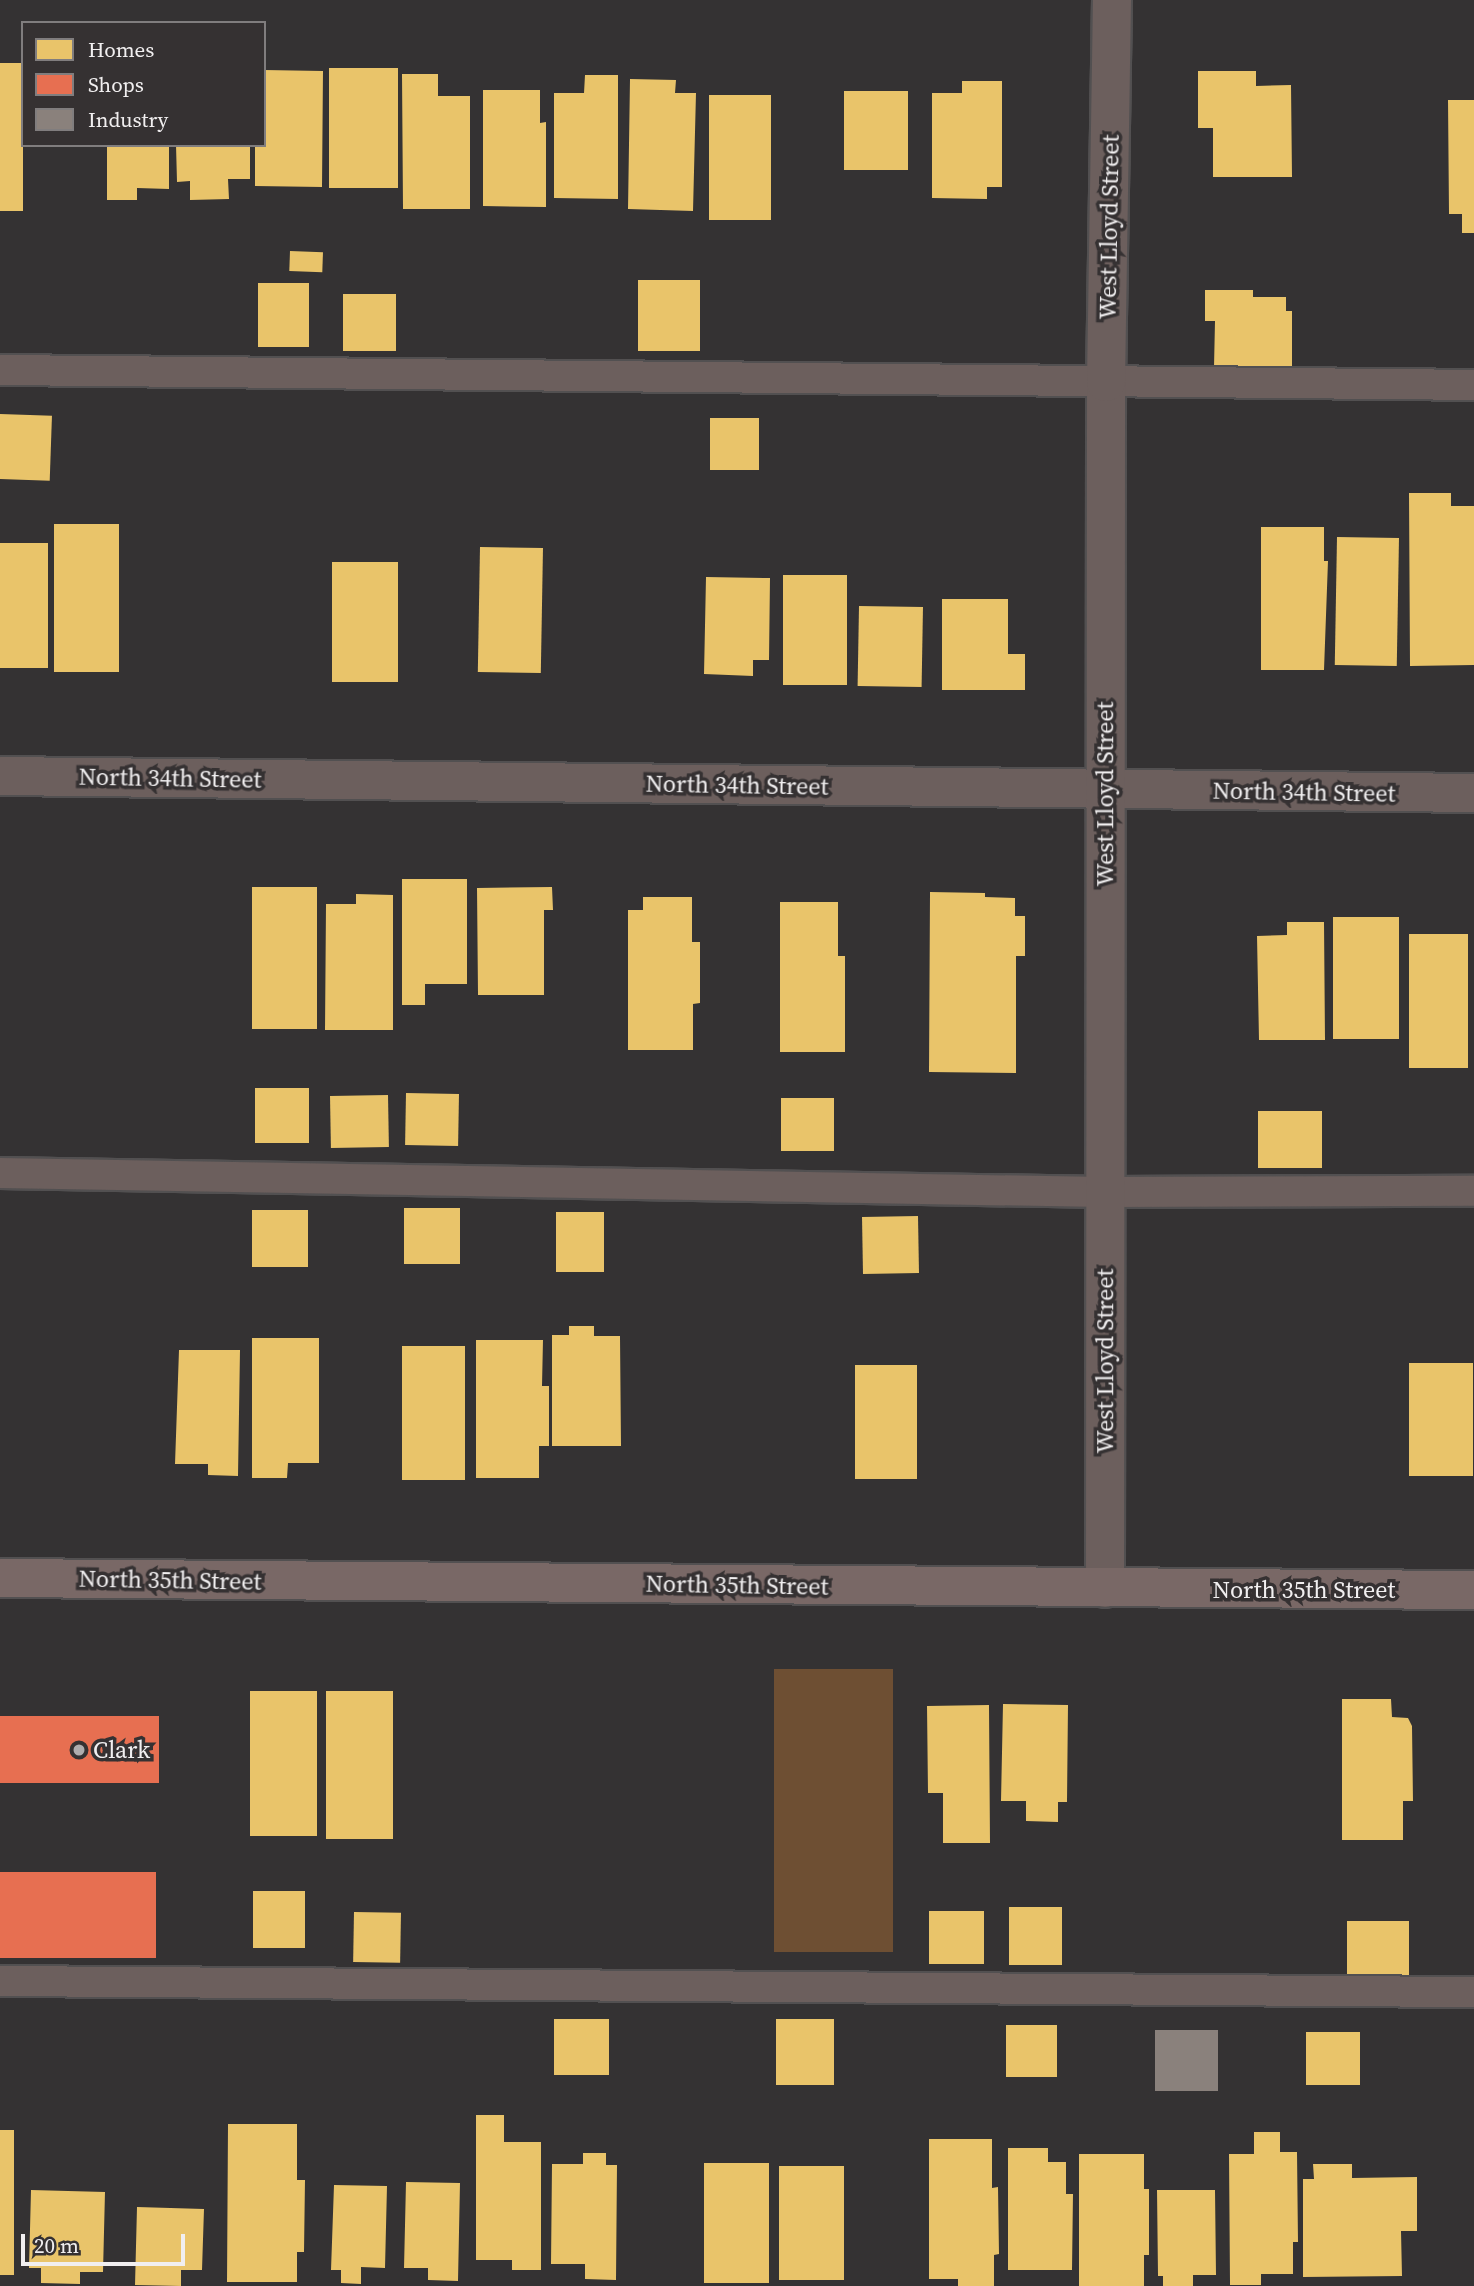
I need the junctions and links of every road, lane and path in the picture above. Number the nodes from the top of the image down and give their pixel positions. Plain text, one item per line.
1 (1112, 0) edge
2 (0, 370) edge
3 (1106, 382) junction
4 (1474, 385) edge
5 (0, 776) edge
6 (1105, 790) junction
7 (1474, 793) edge
8 (0, 1173) edge
9 (1474, 1191) edge
10 (1105, 1192) junction
11 (0, 1578) edge
12 (1105, 1588) junction
13 (1474, 1590) edge
14 (0, 1981) edge
15 (1474, 1992) edge

1 - 3 street, West Lloyd Street
2 - 3 lane
3 - 4 lane
3 - 6 street, West Lloyd Street
5 - 6 street, North 34th Street
6 - 7 street, North 34th Street
6 - 10 street, West Lloyd Street
8 - 10 lane
9 - 10 lane
10 - 12 street, West Lloyd Street
11 - 12 main road, North 35th Street
12 - 13 main road, North 35th Street
14 - 15 lane

